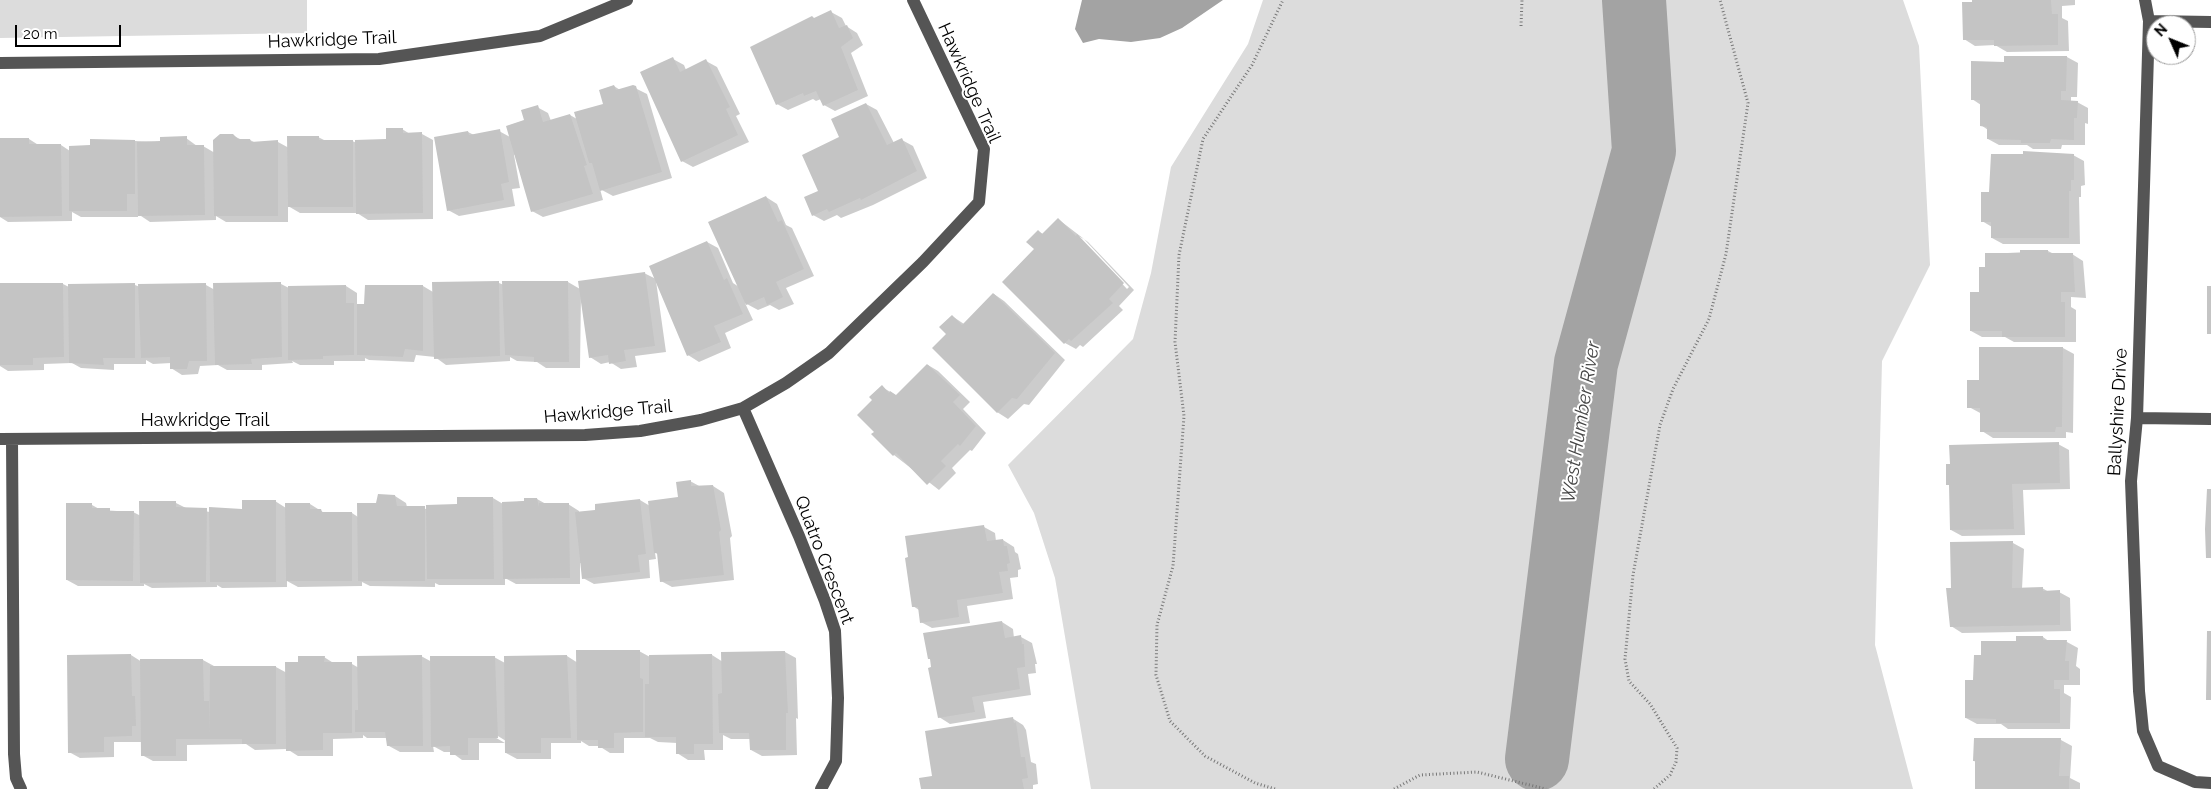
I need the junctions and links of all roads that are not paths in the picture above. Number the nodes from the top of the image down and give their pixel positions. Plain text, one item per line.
1 (627, 0) edge
2 (913, 0) edge
3 (2145, 0) edge
4 (2147, 15) edge
5 (2196, 22) edge
6 (2211, 22) edge
7 (0, 63) edge
8 (2147, 65) edge
9 (743, 408) junction
10 (2137, 418) junction
11 (2211, 419) edge
12 (6, 439) edge
13 (2211, 783) edge
14 (21, 789) edge
15 (821, 789) edge

1 - 7 street, Hawkridge Trail
2 - 9 street, Hawkridge Trail
3 - 4 street, Ballyshire Drive
5 - 6 street
8 - 10 street, Ballyshire Drive
9 - 12 street, Hawkridge Trail
9 - 15 street, Quatro Crescent
10 - 11 street
10 - 13 street, Ballyshire Drive
12 - 14 street

